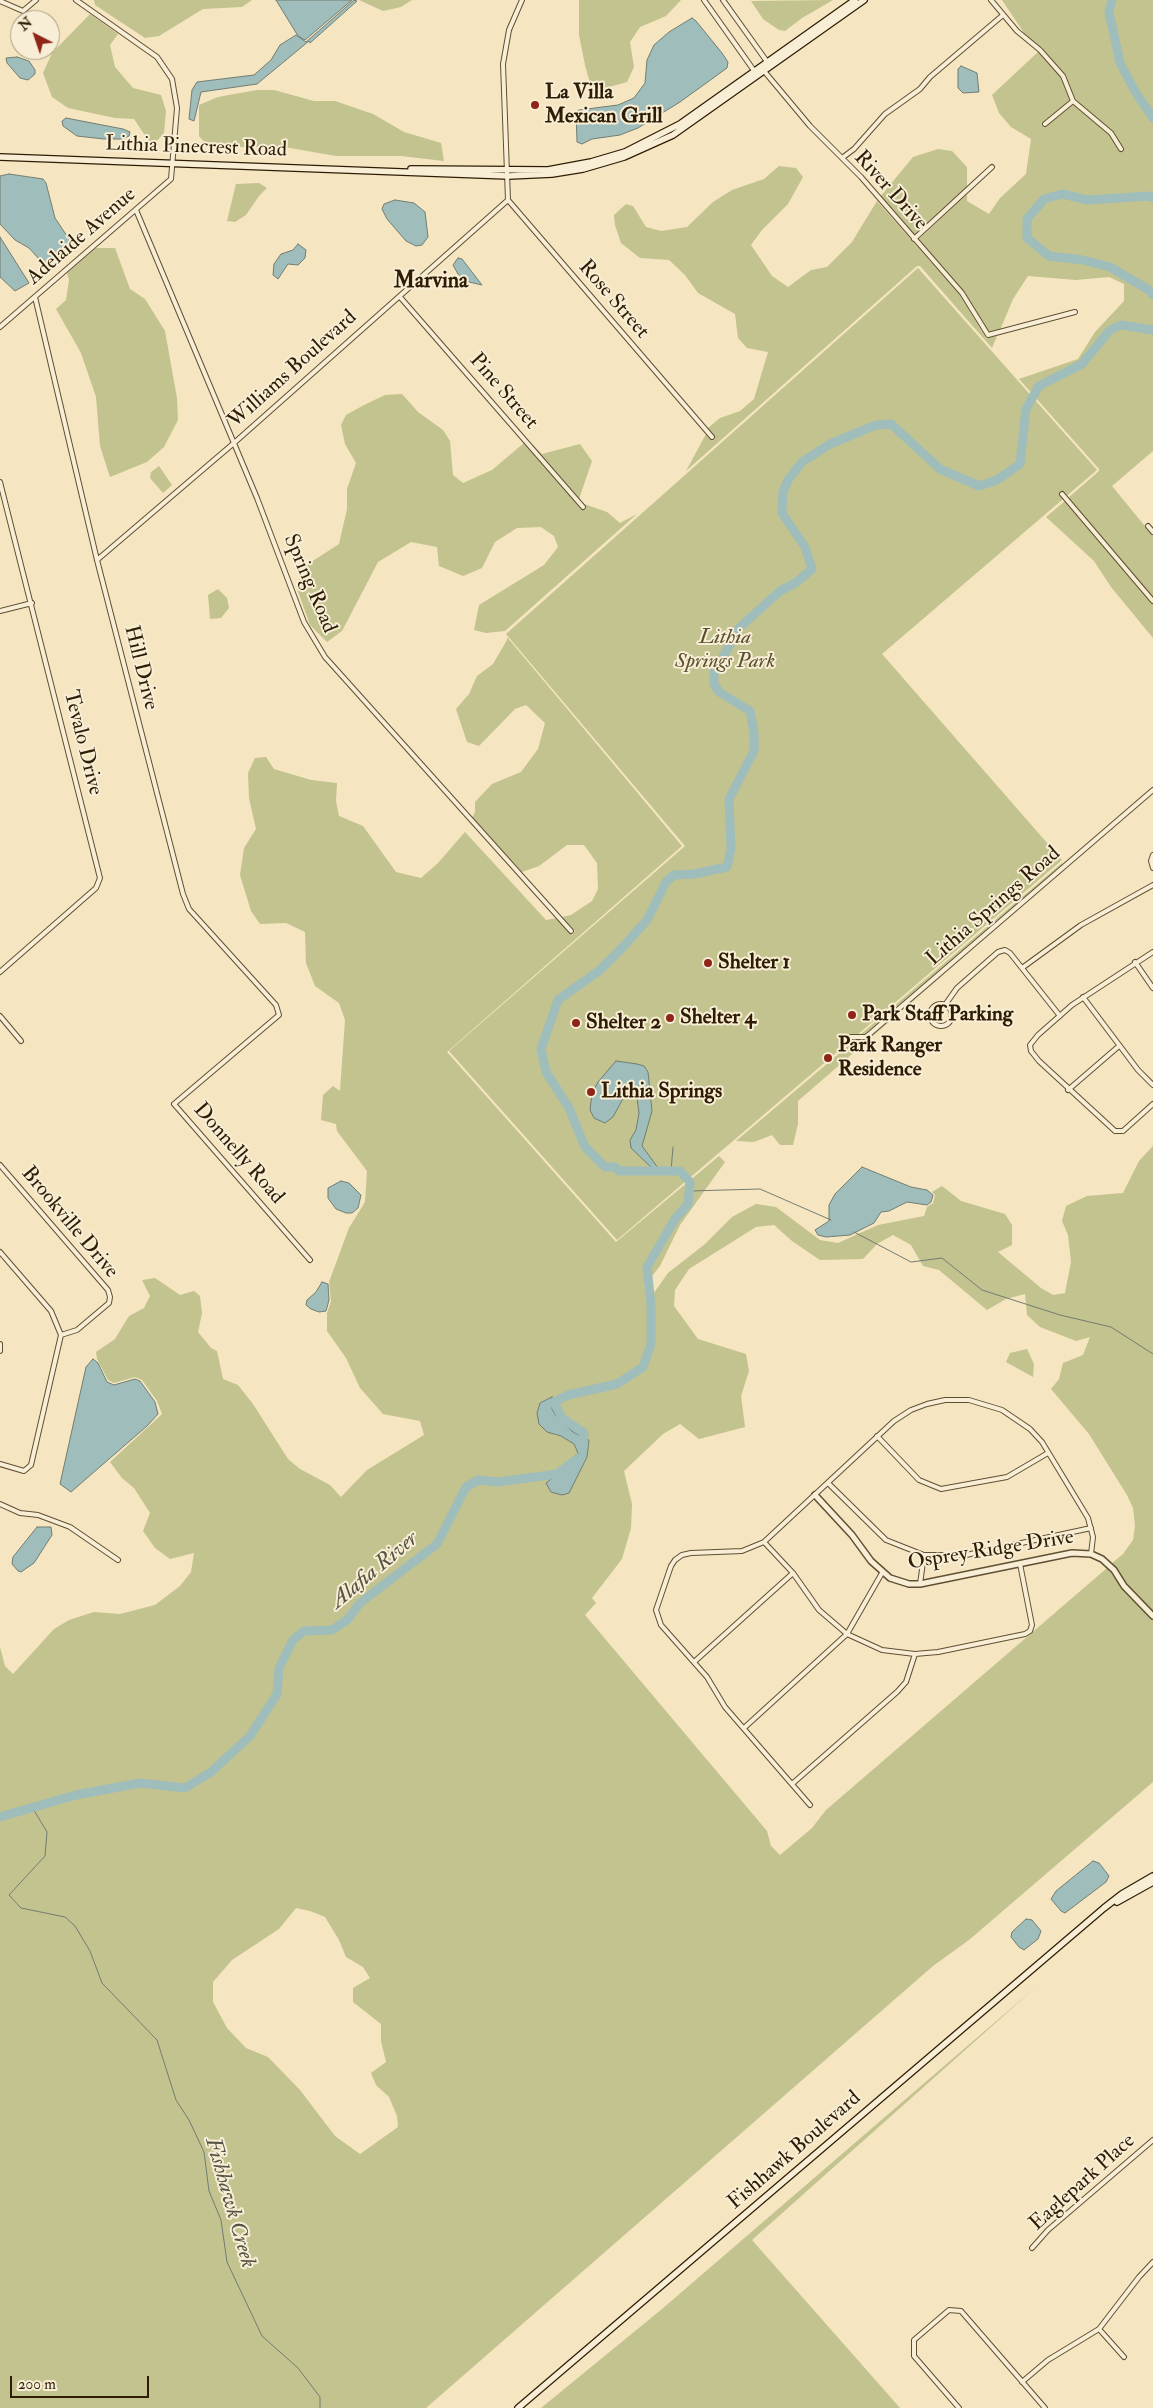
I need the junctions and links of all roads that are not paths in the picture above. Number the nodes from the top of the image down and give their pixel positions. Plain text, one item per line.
1 (36, 0) edge
2 (76, 0) edge
3 (522, 0) edge
4 (704, 0) edge
5 (724, 0) edge
6 (855, 0) edge
7 (864, 0) edge
8 (991, 0) edge
9 (0, 1) edge
10 (1003, 15) junction
11 (769, 64) junction
12 (764, 71) junction
13 (756, 74) junction
14 (1073, 100) junction
15 (1045, 124) dead end
16 (1121, 149) dead end
17 (0, 157) edge
18 (842, 158) junction
19 (173, 164) junction
20 (992, 167) dead end
21 (508, 173) junction
22 (508, 200) junction
23 (136, 210) junction
24 (914, 239) junction
25 (35, 297) junction
26 (400, 297) junction
27 (1075, 312) dead end
28 (0, 327) edge
29 (712, 437) dead end
30 (234, 442) junction
31 (0, 482) edge
32 (1062, 494) dead end
33 (583, 507) dead end
34 (1148, 526) dead end
35 (1153, 532) edge
36 (97, 560) junction
37 (1153, 601) edge
38 (32, 603) junction
39 (0, 611) edge
40 (1153, 790) edge
41 (1153, 855) edge
42 (1153, 868) edge
43 (1153, 885) edge
44 (571, 931) dead end
45 (1153, 952) edge
46 (1135, 962) junction
47 (1022, 968) junction
48 (0, 972) edge
49 (1153, 988) edge
50 (1084, 997) junction
51 (945, 1005) junction
52 (279, 1015) joint
53 (0, 1016) edge
54 (1060, 1016) junction
55 (850, 1037) dead end
56 (21, 1041) dead end
57 (1119, 1046) junction
58 (1153, 1084) edge
59 (1068, 1090) junction
60 (1153, 1104) edge
61 (0, 1165) edge
62 (5, 1172) junction
63 (0, 1176) edge
64 (0, 1252) edge
65 (310, 1260) dead end
66 (61, 1335) junction
67 (0, 1344) edge
68 (0, 1350) edge
69 (877, 1436) junction
70 (1048, 1453) junction
71 (0, 1464) edge
72 (828, 1483) junction
73 (815, 1496) junction
74 (0, 1504) edge
75 (1091, 1528) junction
76 (764, 1542) junction
77 (1091, 1554) junction
78 (924, 1555) junction
79 (118, 1560) dead end
80 (1020, 1564) junction
81 (793, 1573) junction
82 (882, 1573) junction
83 (920, 1584) junction
84 (1153, 1616) edge
85 (847, 1634) junction
86 (915, 1654) junction
87 (694, 1662) junction
88 (744, 1728) junction
89 (792, 1784) junction
90 (810, 1804) dead end
91 (1153, 1876) edge
92 (1153, 1882) edge
93 (1092, 1918) junction
94 (1153, 2140) edge
95 (1032, 2248) dead end
96 (1153, 2262) edge
97 (1100, 2329) junction
98 (1124, 2358) dead end
99 (1022, 2382) junction
100 (518, 2408) edge
101 (959, 2408) edge
102 (1045, 2408) edge

1 - 9 street
2 - 19 street, Adelaide Avenue
3 - 21 street
4 - 13 street
5 - 11 street
6 - 11 main road, Lithia Pinecrest Road
7 - 11 main road, Lithia Pinecrest Road
8 - 10 street
10 - 14 street
10 - 18 street
11 - 12 main road, Lithia Pinecrest Road
11 - 13 main road, Lithia Pinecrest Road
12 - 13 main road, Lithia Pinecrest Road
12 - 18 street, River Drive
13 - 21 main road, Lithia Pinecrest Road
14 - 15 street
14 - 16 street
17 - 19 main road, Lithia Pinecrest Road
18 - 24 street, River Drive
19 - 21 main road, Lithia Pinecrest Road
19 - 23 street, Adelaide Avenue
20 - 24 street
21 - 22 street
22 - 26 street, Williams Boulevard
22 - 29 street, Rose Street
23 - 25 street, Adelaide Avenue
23 - 30 street, Spring Road
24 - 27 street, River Drive
25 - 28 street, Adelaide Avenue
25 - 36 street, Hill Drive
26 - 30 street, Williams Boulevard
26 - 33 street, Pine Street
30 - 36 street, Williams Boulevard
30 - 44 street, Spring Road
31 - 38 street, Tevalo Drive
32 - 37 street
34 - 35 street
36 - 52 street, Hill Drive
38 - 39 street
38 - 48 street, Tevalo Drive
40 - 55 street, Lithia Springs Road
41 - 42 street
43 - 47 street
45 - 46 street
46 - 49 street
46 - 50 street
47 - 51 street
47 - 54 street
50 - 54 street
50 - 57 street
51 - 51 street
52 - 65 street, Donnelly Road
53 - 56 street
54 - 59 street
57 - 58 street
57 - 59 street
59 - 60 street
61 - 62 street, Brookville Drive
62 - 63 street
62 - 66 street, Brookville Drive
64 - 66 street
66 - 71 street
67 - 68 street
69 - 70 street
69 - 70 street
69 - 72 street
70 - 75 street
72 - 73 street
72 - 78 street
73 - 76 street
73 - 82 street, Osprey Ridge Drive
74 - 79 street
75 - 77 street
75 - 78 street
76 - 81 street
76 - 87 street
77 - 80 street, Osprey Ridge Drive
77 - 84 street, Osprey Ridge Drive
78 - 83 street
80 - 83 street, Osprey Ridge Drive
80 - 86 street
81 - 85 street
81 - 87 street
82 - 83 street, Osprey Ridge Drive
82 - 85 street
85 - 86 street
85 - 88 street
86 - 89 street
87 - 88 street
88 - 89 street
89 - 90 street
91 - 93 main road, Fishhawk Boulevard
92 - 93 main road, Fishhawk Boulevard
93 - 100 main road, Fishhawk Boulevard
94 - 95 street, Eaglepark Place
96 - 97 street
97 - 98 street
97 - 99 street
99 - 101 street
99 - 102 street

